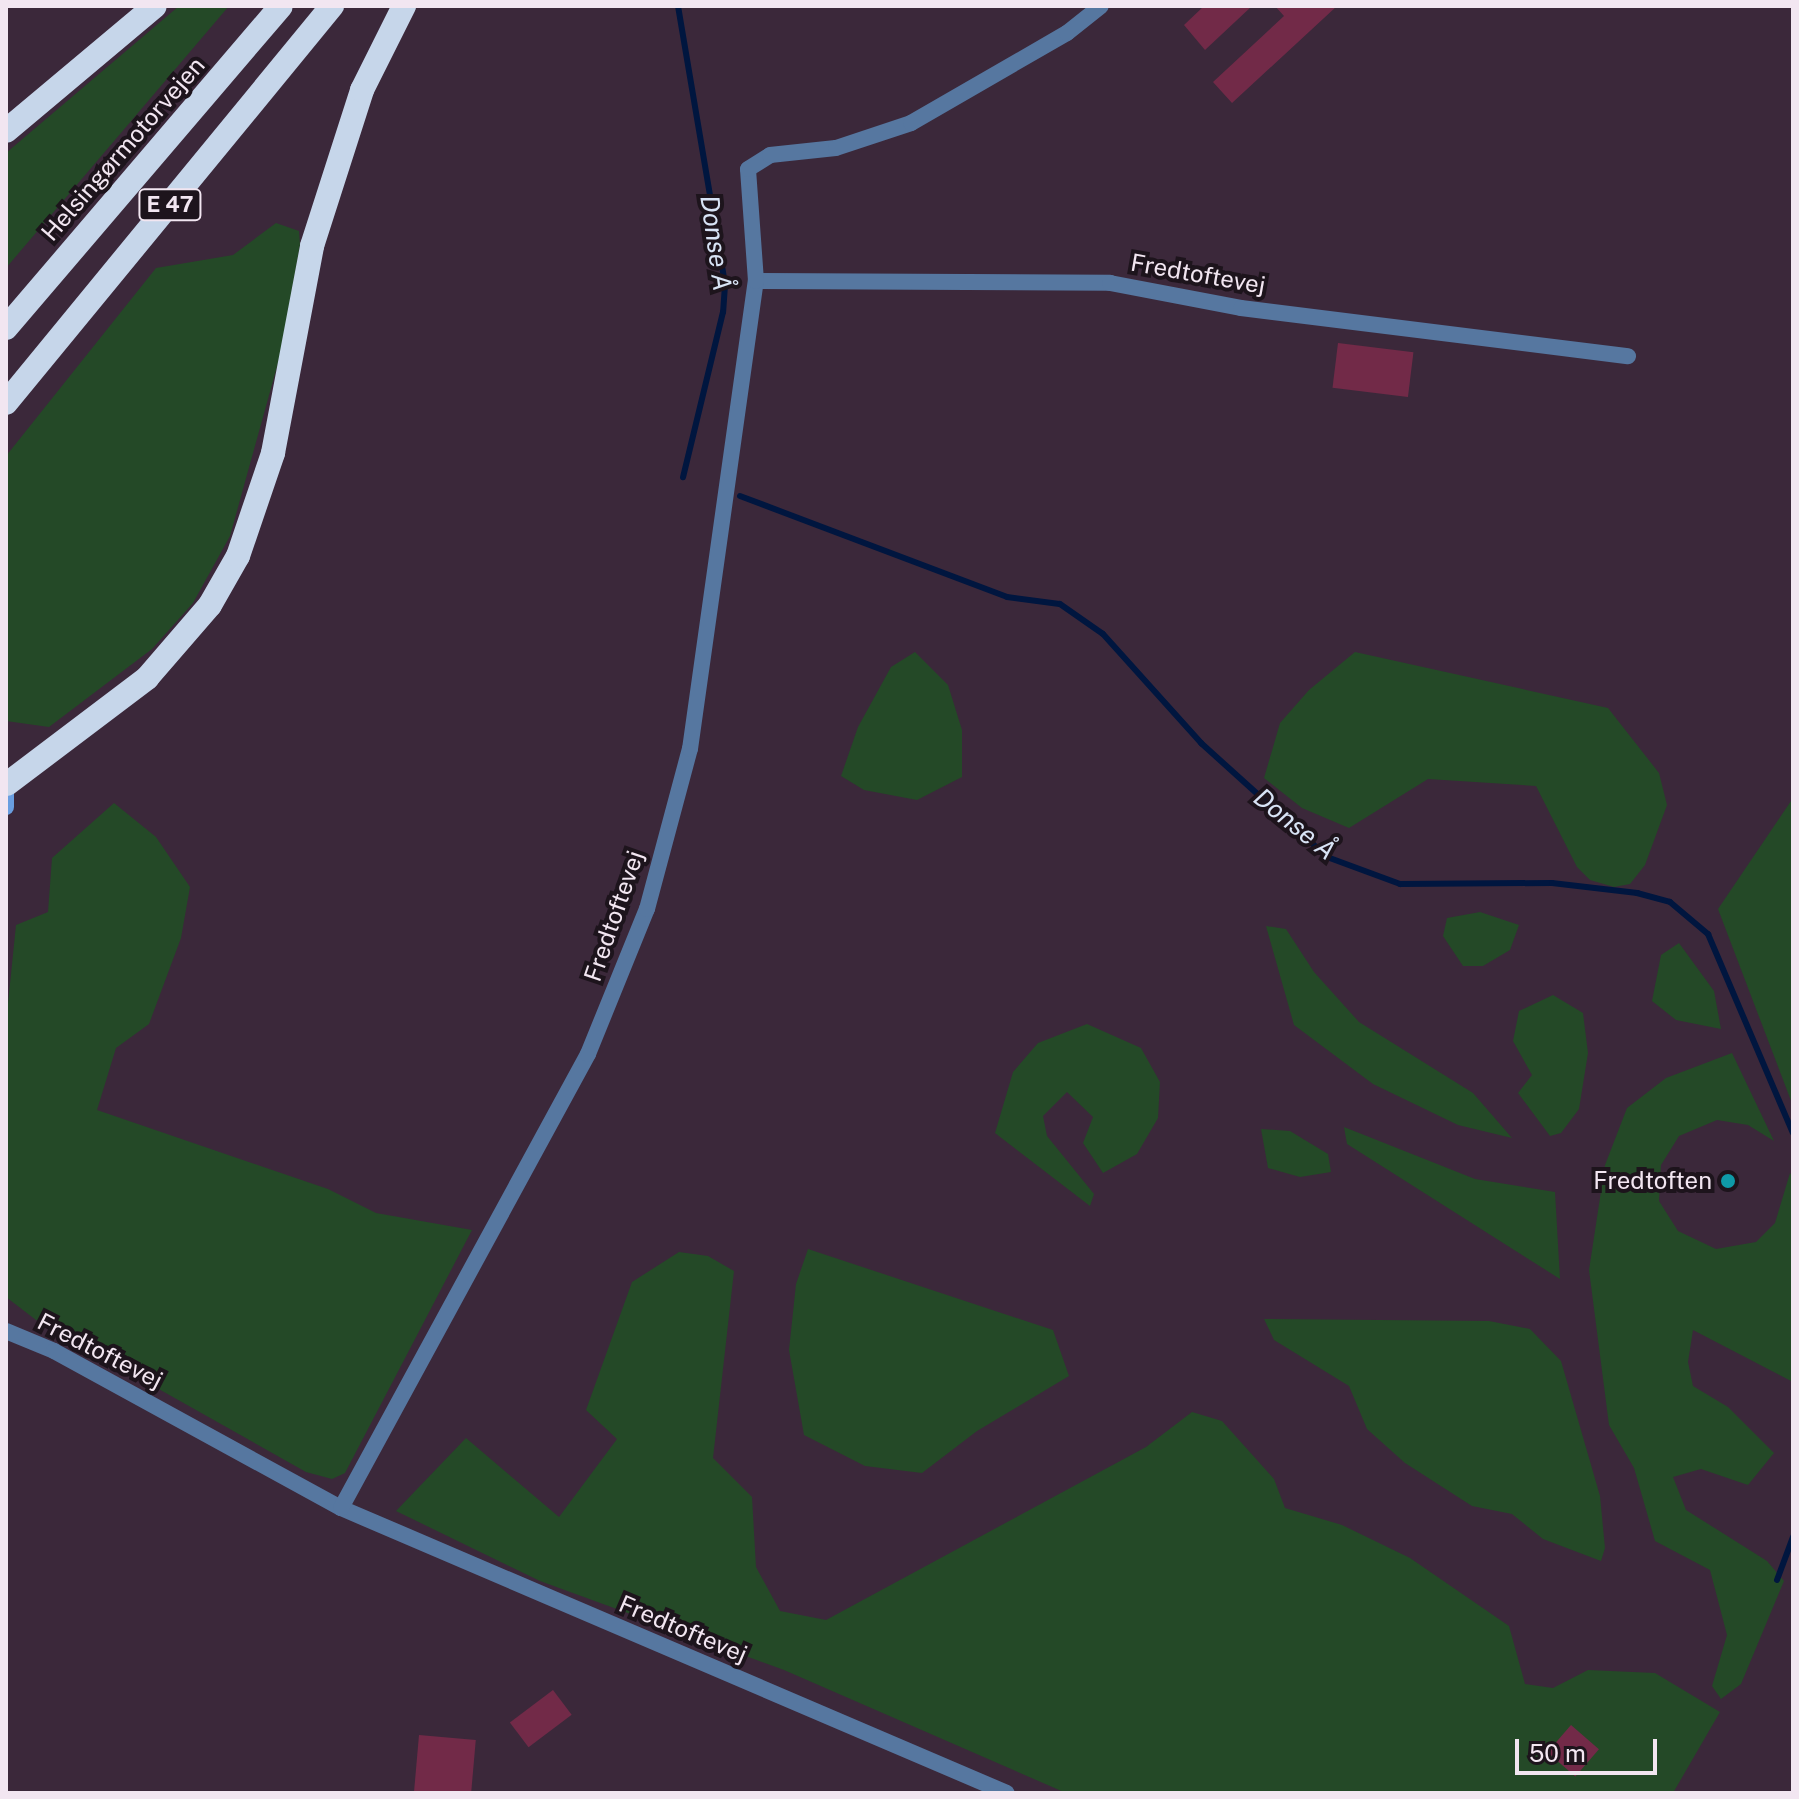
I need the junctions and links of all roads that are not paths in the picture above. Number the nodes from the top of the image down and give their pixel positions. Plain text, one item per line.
1 (155, 6) edge
2 (281, 6) edge
3 (332, 6) edge
4 (404, 6) edge
5 (1101, 6) edge
6 (6, 131) edge
7 (756, 281) junction
8 (6, 328) edge
9 (1628, 356) dead end
10 (6, 403) edge
11 (6, 783) edge
12 (6, 807) edge
13 (6, 1331) edge
14 (341, 1508) junction
15 (1007, 1793) edge

1 - 6 highway
2 - 8 highway, Helsingørmotorvejen / E 47
3 - 10 highway, E 47
4 - 11 highway
5 - 7 street, Fredtoftevej
7 - 9 street, Fredtoftevej
7 - 14 street, Fredtoftevej
11 - 12 street
13 - 14 street, Fredtoftevej
14 - 15 street, Fredtoftevej

